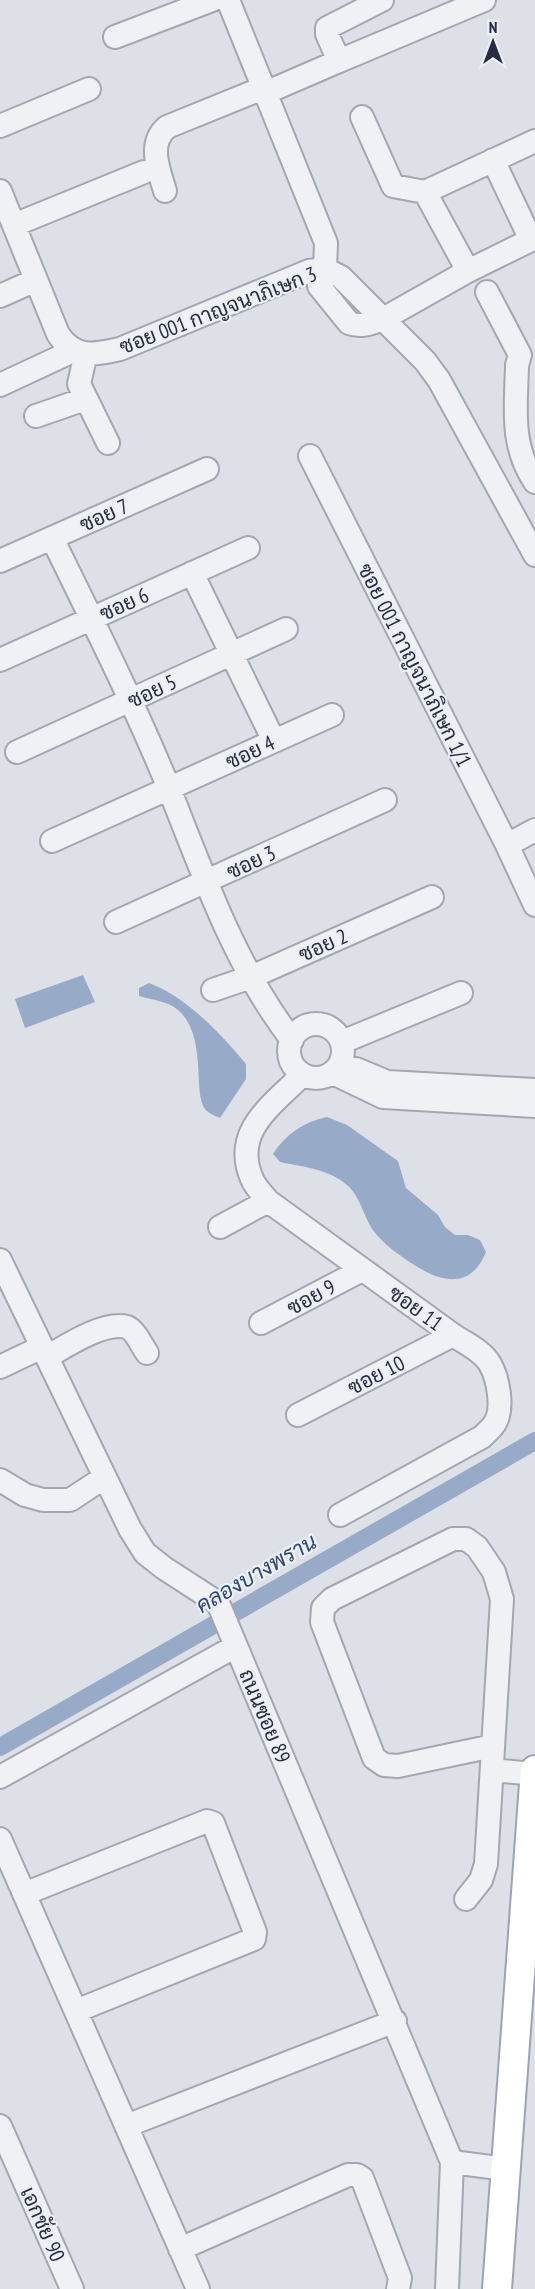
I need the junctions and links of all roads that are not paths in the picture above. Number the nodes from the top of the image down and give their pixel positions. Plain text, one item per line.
1 (212, 0) edge
2 (228, 0) edge
3 (382, 0) edge
4 (484, 0) edge
5 (115, 37) dead end
6 (339, 61) junction
7 (89, 89) dead end
8 (264, 91) junction
9 (362, 117) dead end
10 (0, 126) edge
11 (535, 141) edge
12 (493, 160) junction
13 (144, 172) dead end
14 (0, 191) edge
15 (165, 191) dead end
16 (425, 192) junction
17 (14, 225) junction
18 (533, 239) edge
19 (468, 271) junction
20 (322, 277) junction
21 (36, 280) junction
22 (487, 292) dead end
23 (0, 296) edge
24 (383, 319) junction
25 (80, 352) junction
26 (527, 352) edge
27 (0, 385) edge
28 (85, 399) junction
29 (36, 416) dead end
30 (108, 443) dead end
31 (310, 456) dead end
32 (207, 469) dead end
33 (535, 482) edge
34 (502, 494) junction
35 (52, 538) junction
36 (248, 548) dead end
37 (535, 555) edge
38 (0, 561) edge
39 (192, 573) junction
40 (91, 619) junction
41 (286, 629) dead end
42 (231, 654) junction
43 (0, 660) edge
44 (130, 702) junction
45 (332, 715) dead end
46 (274, 741) junction
47 (17, 752) dead end
48 (169, 789) junction
49 (385, 800) dead end
50 (535, 830) edge
51 (52, 841) dead end
52 (507, 845) junction
53 (205, 883) junction
54 (432, 897) dead end
55 (535, 905) edge
56 (116, 922) dead end
57 (251, 977) junction
58 (213, 990) dead end
59 (461, 993) dead end
60 (292, 1040) junction
61 (339, 1059) junction
62 (302, 1075) junction
63 (535, 1090) edge
64 (535, 1106) edge
65 (268, 1201) junction
66 (220, 1227) dead end
67 (0, 1260) edge
68 (362, 1270) junction
69 (261, 1323) dead end
70 (453, 1335) junction
71 (44, 1352) junction
72 (147, 1353) dead end
73 (0, 1367) edge
74 (298, 1416) dead end
75 (105, 1476) junction
76 (0, 1480) edge
77 (340, 1515) dead end
78 (235, 1643) junction
79 (493, 1746) junction
80 (492, 1770) junction
81 (535, 1772) edge
82 (0, 1777) edge
83 (0, 1839) edge
84 (24, 1893) junction
85 (466, 1899) dead end
86 (76, 2011) junction
87 (395, 2021) junction
88 (0, 2126) edge
89 (126, 2126) junction
90 (452, 2162) junction
91 (506, 2169) junction
92 (180, 2249) junction
93 (72, 2289) edge
94 (198, 2289) edge
95 (398, 2289) edge
96 (447, 2289) edge
97 (497, 2289) edge

1 - 5 street
2 - 8 street
3 - 6 street
4 - 6 street
6 - 8 street
7 - 10 street
8 - 15 street
8 - 20 street
9 - 16 street
11 - 12 street
12 - 16 street
12 - 18 street
13 - 17 street
14 - 17 street
16 - 19 street
17 - 21 street
18 - 19 street
19 - 24 street
20 - 24 street, ซอย 001 กาญจนาภิเษก 3
20 - 25 street, ซอย 001 กาญจนาภิเษก 3
21 - 23 street
21 - 25 street
22 - 26 street
24 - 34 street, ซอย 001 กาญจนาภิเษก 3
25 - 27 street, ซอย 001 กาญจนาภิเษก 3
25 - 28 street
26 - 33 street
28 - 29 street
28 - 30 street
31 - 52 street, ซอย 001 กาญจนาภิเษก 1/1
32 - 35 street, ซอย 7
33 - 34 street
34 - 37 street, ซอย 001 กาญจนาภิเษก 3
35 - 38 street, ซอย 7
35 - 40 street
36 - 39 street, ซอย 6
39 - 40 street, ซอย 6
39 - 42 street
40 - 43 street, ซอย 6
40 - 44 street
41 - 42 street, ซอย 5
42 - 44 street, ซอย 5
42 - 46 street
44 - 47 street, ซอย 5
44 - 48 street
45 - 46 street, ซอย 4
46 - 48 street, ซอย 4
48 - 51 street, ซอย 4
48 - 53 street
49 - 53 street, ซอย 3
50 - 52 street
52 - 55 street, ซอย 001 กาญจนาภิเษก 1/1
53 - 56 street, ซอย 3
53 - 57 street
54 - 57 street, ซอย 2
57 - 58 street, ซอย 2
57 - 60 street
59 - 61 street
60 - 61 street
60 - 62 street
61 - 62 street
61 - 63 street
61 - 64 street
62 - 65 street, ซอย 11
65 - 66 street
65 - 68 street, ซอย 11
67 - 71 street, ถนนซอย 89
68 - 69 street, ซอย 9
68 - 70 street, ซอย 11
70 - 74 street, ซอย 10
70 - 77 street, ซอย 11
71 - 72 street
71 - 73 street
71 - 75 street, ถนนซอย 89
75 - 76 street
75 - 78 street, ถนนซอย 89
78 - 82 street
78 - 87 street, ถนนซอย 89
79 - 79 street
79 - 80 street
80 - 81 street
80 - 85 street
81 - 91 main road
83 - 84 street
84 - 86 street
84 - 86 street
86 - 89 street
87 - 89 street
87 - 90 street, ถนนซอย 89
88 - 93 street, เอกชัย 90
89 - 92 street
90 - 91 street
90 - 96 street
91 - 97 main road
92 - 94 street
92 - 95 street

